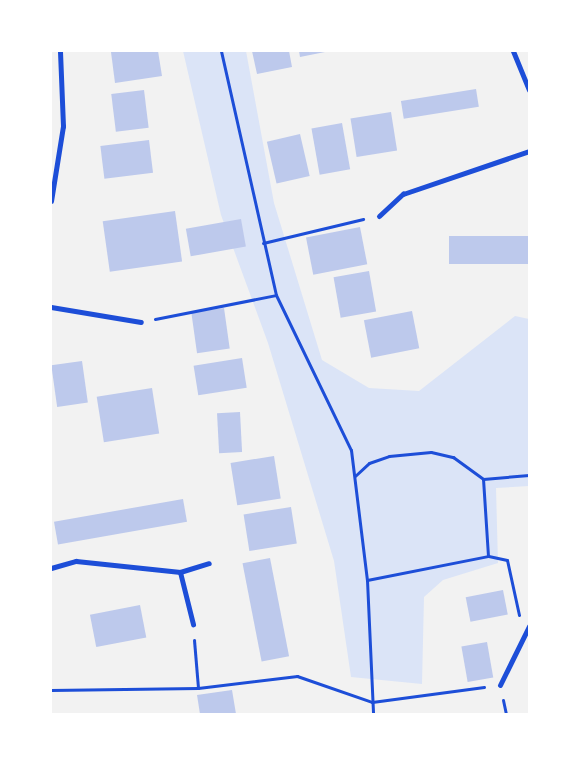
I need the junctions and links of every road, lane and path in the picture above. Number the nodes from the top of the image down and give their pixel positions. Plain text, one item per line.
1 (60, 51) edge
2 (221, 51) edge
3 (513, 51) edge
4 (529, 90) edge
5 (529, 151) edge
6 (51, 202) edge
7 (379, 216) joint
8 (263, 243) junction
9 (276, 296) junction
10 (51, 307) edge
11 (141, 322) joint
12 (529, 476) edge
13 (355, 477) junction
14 (483, 479) junction
15 (488, 556) junction
16 (210, 563) dead end
17 (51, 568) edge
18 (180, 572) junction
19 (367, 580) junction
20 (193, 624) joint
21 (529, 626) edge
22 (522, 631) junction
23 (500, 685) joint
24 (198, 688) junction
25 (51, 690) edge
26 (372, 702) junction
27 (373, 714) edge

1 - 6 street
2 - 8 path
3 - 4 street
5 - 7 street
7 - 8 path
8 - 9 path
9 - 11 path
9 - 13 path
10 - 11 street
12 - 14 path
13 - 14 path
13 - 19 path
14 - 15 path
15 - 19 path
15 - 22 path
16 - 18 street
17 - 18 street
18 - 20 street
19 - 26 path
20 - 24 path
21 - 22 street
22 - 23 street
23 - 26 path
24 - 25 path
24 - 26 path
26 - 27 path

